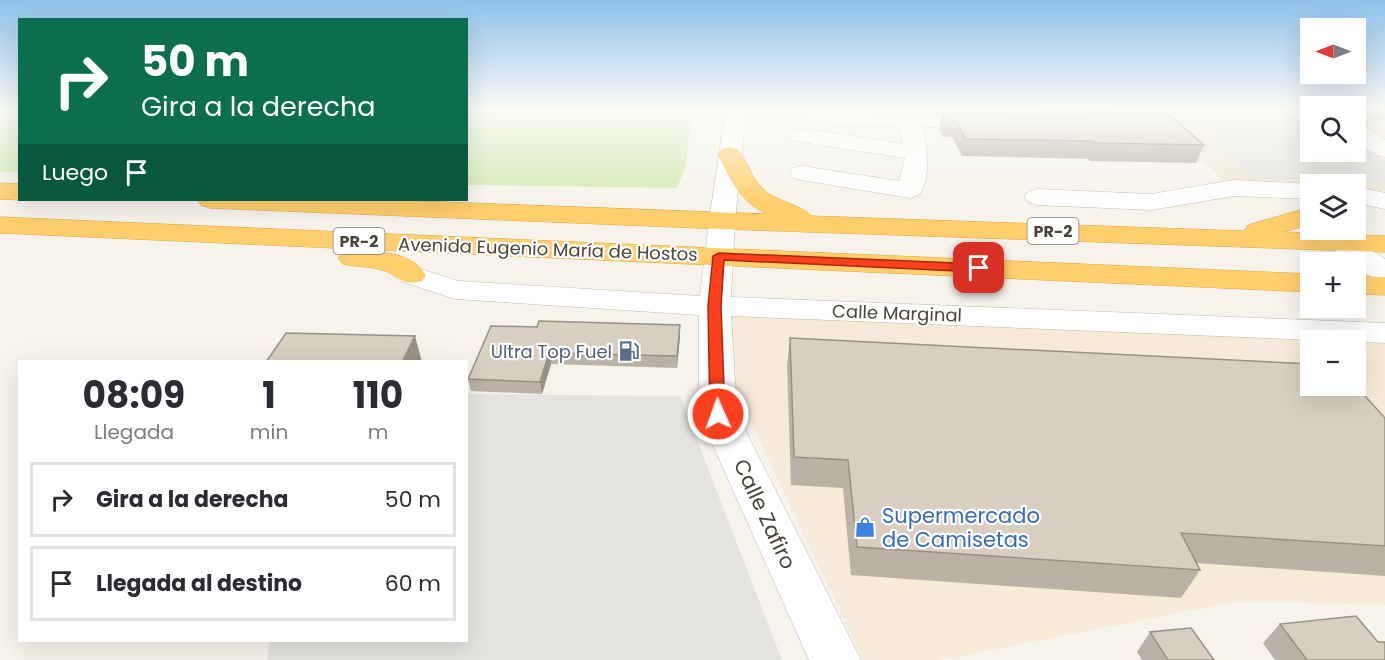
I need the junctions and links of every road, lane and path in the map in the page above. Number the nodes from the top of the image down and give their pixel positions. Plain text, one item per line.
1 (732, 141) edge
2 (840, 141) edge
3 (914, 141) edge
4 (916, 153) junction
5 (730, 154) junction
6 (802, 173) dead end
7 (0, 191) edge
8 (1299, 191) edge
9 (18, 192) edge
10 (1037, 196) dead end
11 (1366, 197) edge
12 (223, 201) edge
13 (1385, 201) edge
14 (1300, 217) edge
15 (823, 224) junction
16 (5, 226) edge
17 (1385, 226) edge
18 (1366, 229) edge
19 (1300, 234) edge
20 (1237, 237) junction
21 (1366, 237) edge
22 (720, 238) junction
23 (1357, 240) edge
24 (1385, 244) edge
25 (1385, 273) edge
26 (411, 275) joint
27 (1300, 282) edge
28 (1366, 285) edge
29 (1385, 286) edge
30 (715, 306) junction
31 (1385, 333) edge
32 (835, 660) edge

1 - 5 street, Calle Zafiro
2 - 4 street
3 - 4 street
4 - 6 street
5 - 15 highway
5 - 22 street, Calle Zafiro
7 - 9 highway
8 - 10 street
11 - 13 street
12 - 22 highway, Avenida Eugenio María de Hostos / PR-2
14 - 20 highway
15 - 20 highway, Avenida Eugenio María de Hostos / PR-2
15 - 22 highway, Avenida Eugenio María de Hostos / PR-2
16 - 22 highway, Avenida Eugenio María de Hostos / PR-2
16 - 26 highway
17 - 18 highway
19 - 20 highway, Avenida Eugenio María de Hostos / PR-2
21 - 24 highway, Avenida Eugenio María de Hostos / PR-2
22 - 27 highway, Avenida Eugenio María de Hostos / PR-2
22 - 30 street, Calle Zafiro
23 - 25 street
26 - 30 street, Calle Marginal
28 - 29 highway
30 - 31 street, Calle Marginal
30 - 32 street, Calle Zafiro

